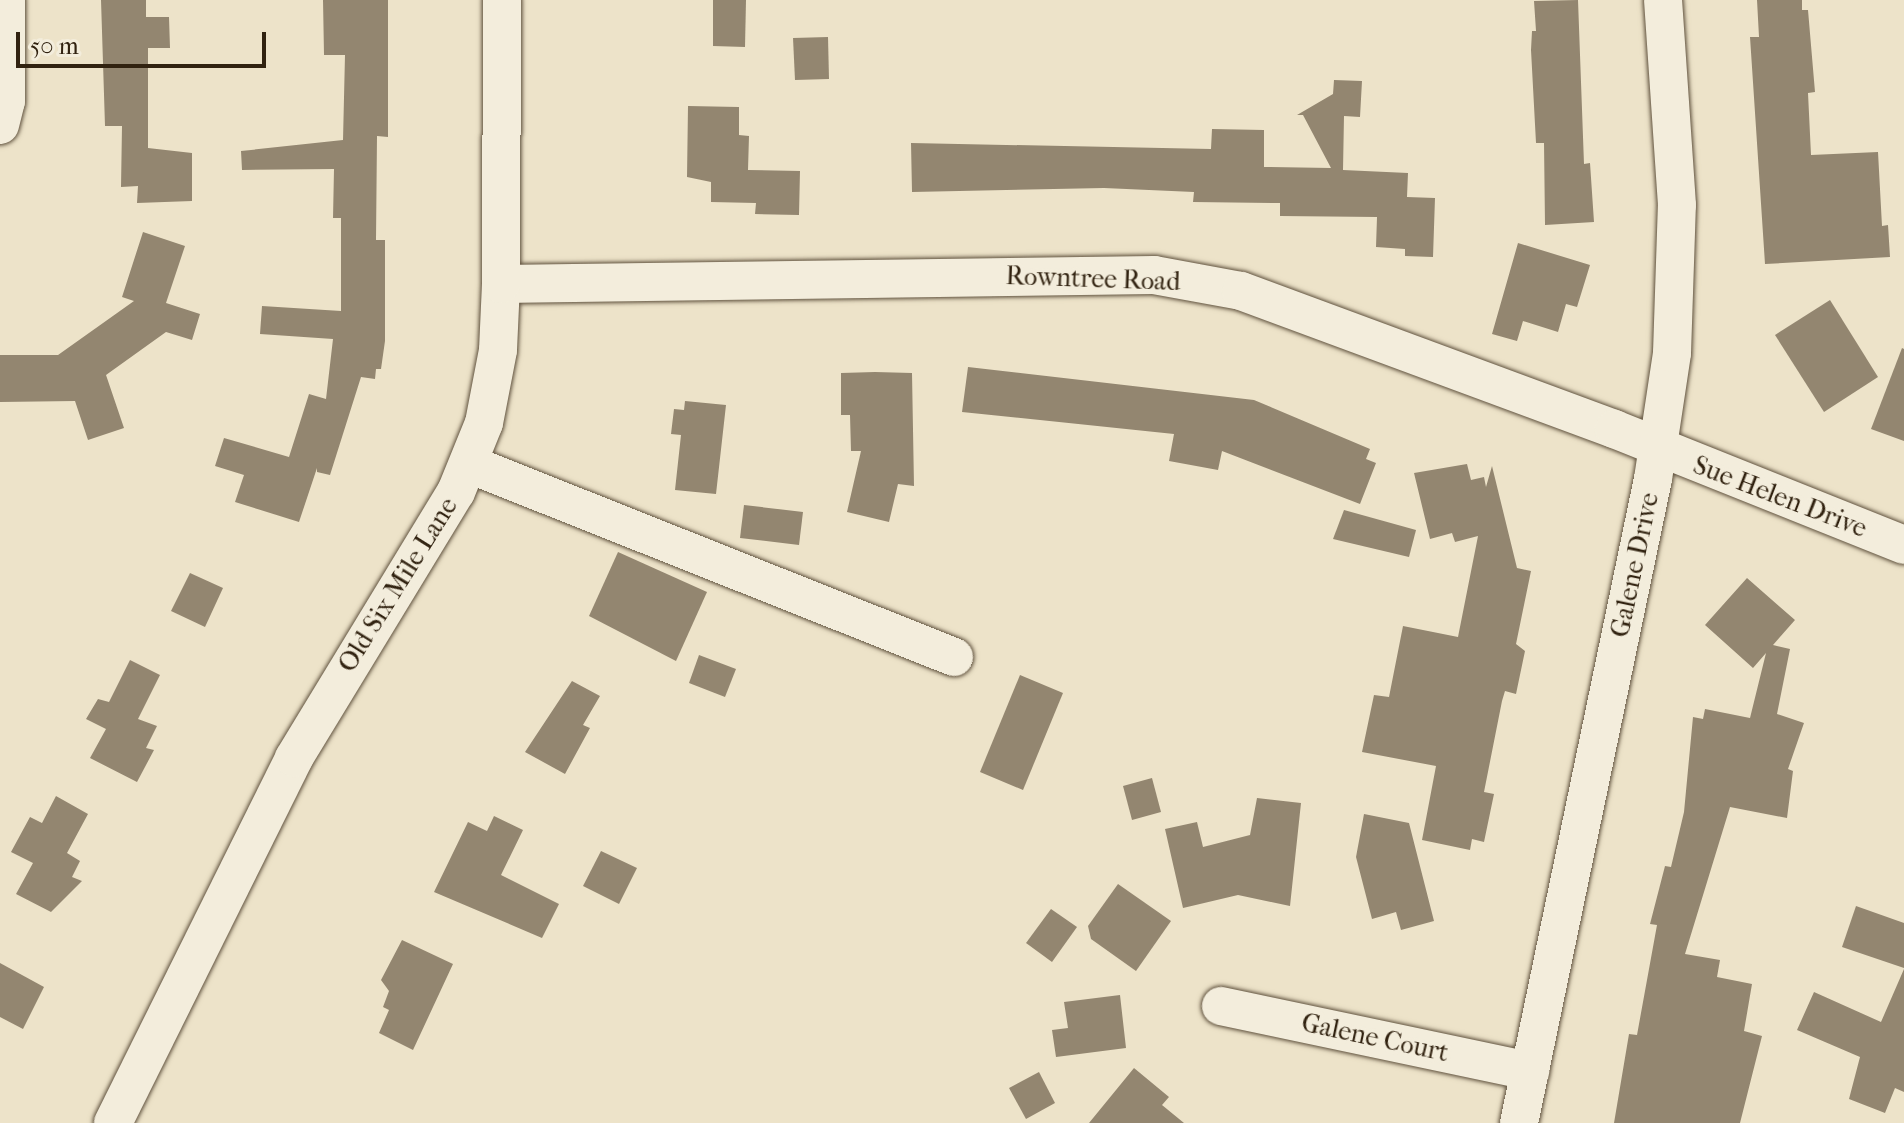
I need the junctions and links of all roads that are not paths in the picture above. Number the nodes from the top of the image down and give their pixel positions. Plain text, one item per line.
1 (6, 0) edge
2 (502, 0) edge
3 (1663, 0) edge
4 (0, 125) edge
5 (501, 284) junction
6 (1656, 447) junction
7 (469, 464) junction
8 (1904, 545) edge
9 (954, 657) dead end
10 (1221, 1006) dead end
11 (1530, 1071) junction
12 (113, 1123) edge
13 (1519, 1123) edge

1 - 4 street
2 - 5 street, Old Six Mile Lane
3 - 6 street, Galene Drive
5 - 6 street, Rowntree Road
5 - 7 street, Old Six Mile Lane
6 - 8 street, Sue Helen Drive
6 - 11 street, Galene Drive
7 - 9 street
7 - 12 street, Old Six Mile Lane
10 - 11 street, Galene Court
11 - 13 street, Galene Drive

